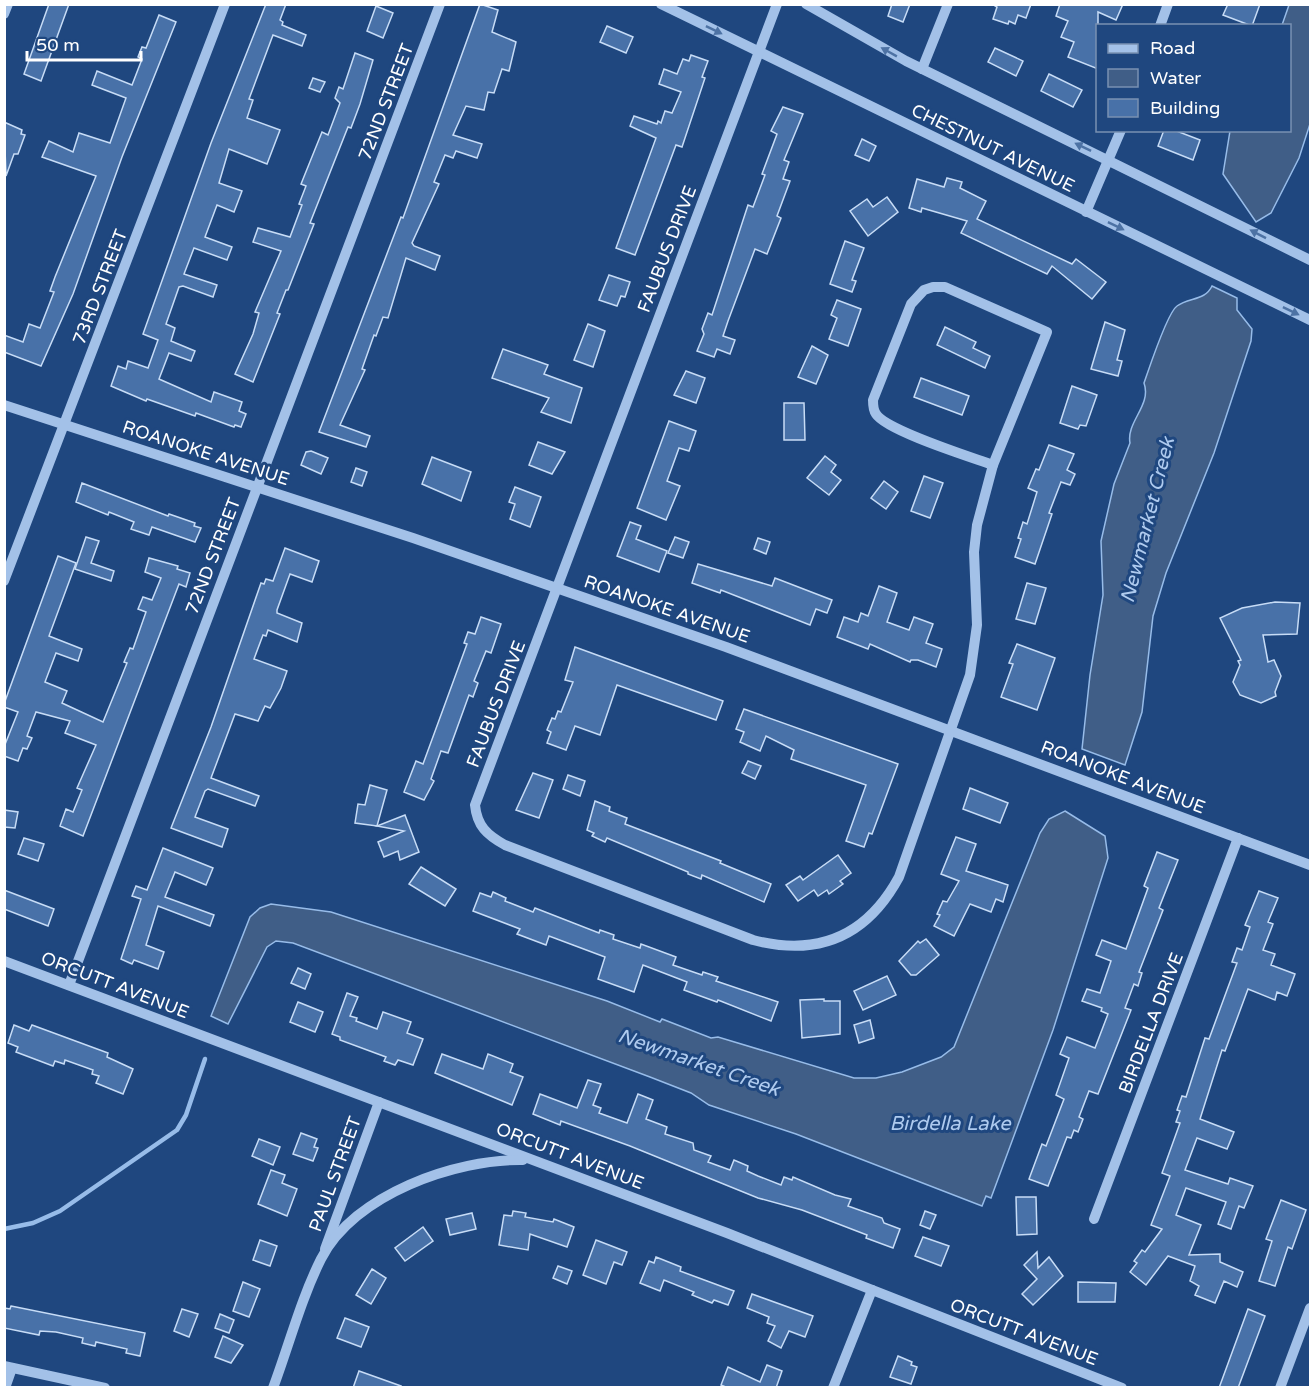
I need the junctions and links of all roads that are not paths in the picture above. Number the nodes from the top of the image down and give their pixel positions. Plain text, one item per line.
1 (8, 4) edge
2 (225, 4) edge
3 (440, 4) edge
4 (661, 4) edge
5 (777, 4) edge
6 (806, 4) edge
7 (948, 4) edge
8 (1168, 4) edge
9 (4, 14) edge
10 (1161, 24) edge
11 (759, 52) junction
12 (922, 69) junction
13 (1120, 132) edge
14 (1108, 159) junction
15 (1086, 212) junction
16 (1311, 260) edge
17 (1311, 321) edge
18 (4, 405) edge
19 (64, 424) junction
20 (993, 465) junction
21 (257, 487) junction
22 (4, 581) edge
23 (558, 588) junction
24 (952, 730) junction
25 (1238, 838) junction
26 (1311, 865) edge
27 (4, 961) edge
28 (69, 985) junction
29 (378, 1102) junction
30 (533, 1160) junction
31 (1094, 1219) dead end
32 (322, 1257) junction
33 (872, 1290) junction
34 (1311, 1308) edge
35 (8, 1367) edge
36 (5, 1388) edge
37 (105, 1388) edge
38 (273, 1388) edge
39 (833, 1388) edge
40 (1122, 1388) edge
41 (1280, 1388) edge

1 - 9 street
2 - 19 street, 73RD STREET
3 - 21 street, 72ND STREET
4 -> 11 street, CHESTNUT AVENUE
5 - 11 street, FAUBUS DRIVE
12 -> 6 street
7 - 12 street
8 - 10 street
11 - 15 street, CHESTNUT AVENUE
11 - 23 street, FAUBUS DRIVE
14 -> 12 street
13 - 14 street
14 - 15 street
16 -> 14 street
15 -> 17 street, CHESTNUT AVENUE
18 - 19 street, ROANOKE AVENUE
19 - 21 street, ROANOKE AVENUE
19 - 22 street, 73RD STREET
20 - 20 street, FAUBUS DRIVE
20 - 24 street, FAUBUS DRIVE
21 - 23 street, ROANOKE AVENUE
21 - 28 street, 72ND STREET
23 - 24 street, ROANOKE AVENUE
23 - 24 street, FAUBUS DRIVE
24 - 25 street, ROANOKE AVENUE
25 - 26 street, ROANOKE AVENUE
25 - 31 street, BIRDELLA DRIVE
27 - 28 street, ORCUTT AVENUE
28 - 29 street, ORCUTT AVENUE
29 - 30 street, ORCUTT AVENUE
29 - 32 street, PAUL STREET
30 - 32 street, PAUL STREET
30 - 33 street, ORCUTT AVENUE
32 - 38 street, PAUL STREET
33 - 39 street
33 - 40 street, ORCUTT AVENUE
34 - 41 street
35 - 36 street
35 - 37 street

